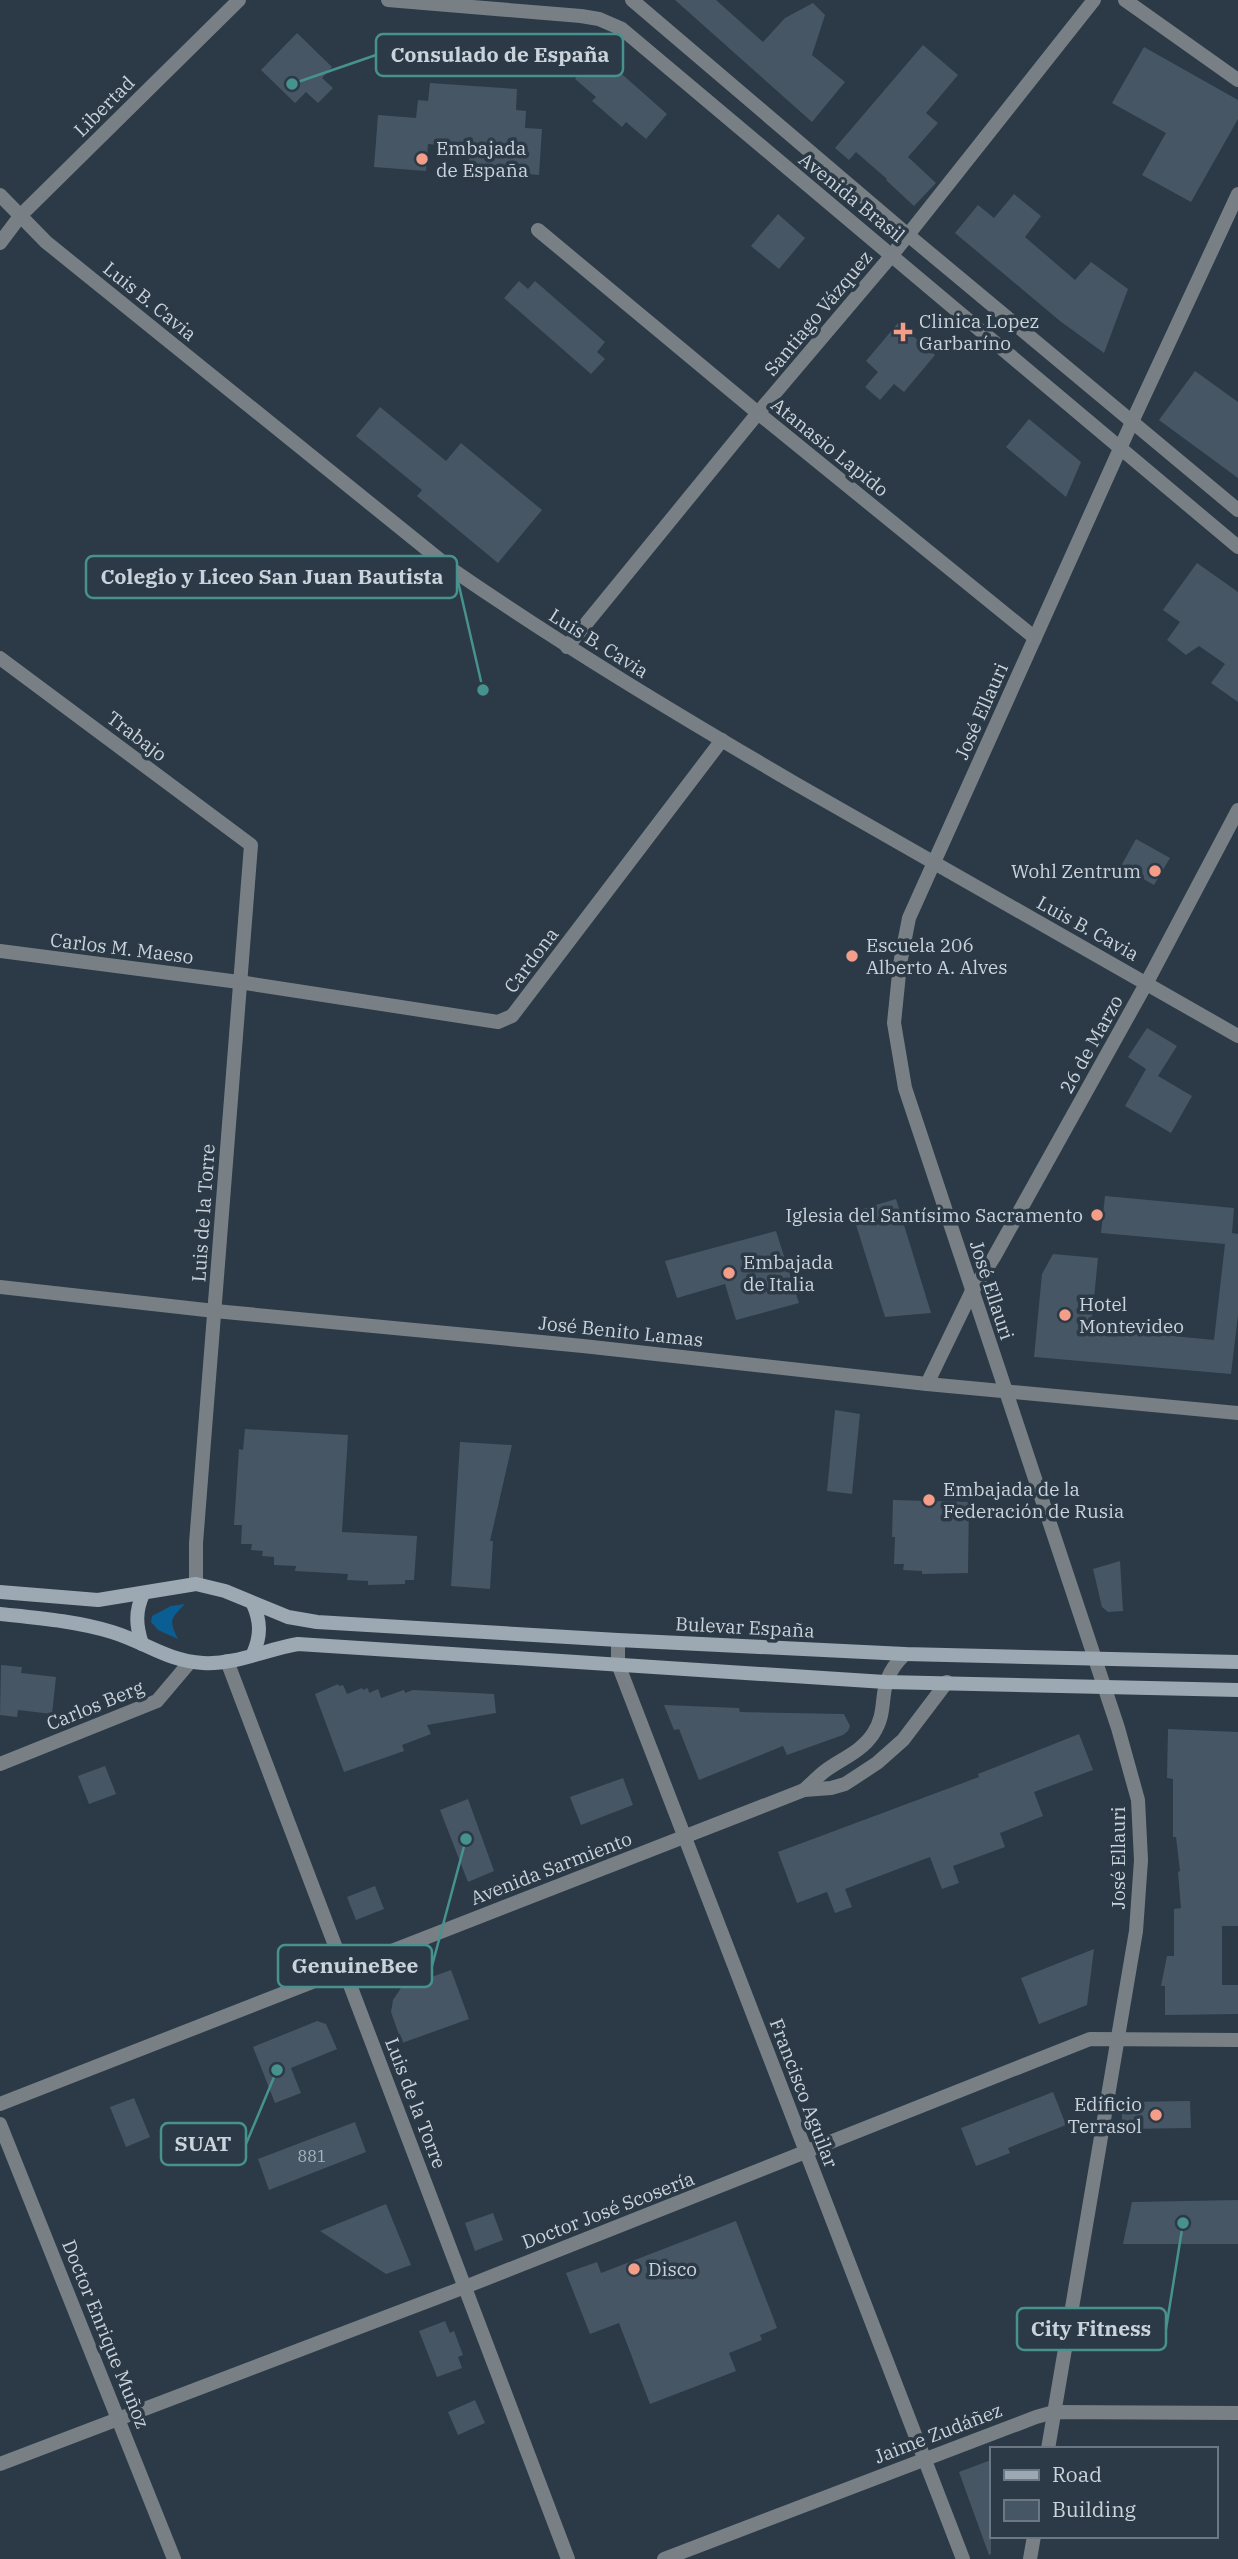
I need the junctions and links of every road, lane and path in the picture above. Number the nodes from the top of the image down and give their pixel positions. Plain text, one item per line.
1 (239, 0) edge
2 (388, 0) edge
3 (632, 0) edge
4 (1094, 0) edge
5 (1125, 0) edge
6 (1238, 80) edge
7 (1238, 194) edge
8 (0, 195) edge
9 (21, 215) junction
10 (538, 230) dead end
11 (908, 235) junction
12 (0, 243) edge
13 (892, 255) junction
14 (758, 413) junction
15 (1132, 422) junction
16 (1121, 449) junction
17 (1238, 510) edge
18 (1238, 547) edge
19 (1035, 638) junction
20 (567, 647) junction
21 (0, 658) edge
22 (722, 740) junction
23 (1238, 810) edge
24 (251, 845) joint
25 (933, 863) junction
26 (0, 951) edge
27 (239, 982) junction
28 (1146, 984) junction
29 (1238, 1036) edge
30 (0, 1287) edge
31 (971, 1293) junction
32 (215, 1311) junction
33 (927, 1384) junction
34 (1005, 1391) junction
35 (1238, 1413) edge
36 (196, 1584) junction
37 (0, 1592) edge
38 (143, 1594) junction
39 (253, 1604) junction
40 (0, 1614) edge
41 (618, 1640) junction
42 (142, 1644) junction
43 (253, 1654) junction
44 (905, 1654) junction
45 (1094, 1658) junction
46 (227, 1661) junction
47 (190, 1662) junction
48 (1238, 1662) edge
49 (618, 1664) junction
50 (884, 1682) junction
51 (947, 1682) junction
52 (1104, 1689) junction
53 (1238, 1690) edge
54 (0, 1764) edge
55 (804, 1790) junction
56 (683, 1837) junction
57 (345, 1970) junction
58 (1238, 2040) edge
59 (1116, 2041) junction
60 (0, 2104) edge
61 (0, 2124) edge
62 (807, 2153) junction
63 (465, 2287) junction
64 (1054, 2412) junction
65 (1238, 2413) edge
66 (119, 2418) junction
67 (1048, 2447) edge
68 (925, 2458) junction
69 (0, 2464) edge
70 (1034, 2538) edge
71 (174, 2559) edge
72 (568, 2559) edge
73 (664, 2559) edge
74 (963, 2559) edge
75 (1030, 2559) edge

1 - 9 street, Libertad
2 - 13 street, Avenida Brasil
3 - 11 street, Avenida Brasil
4 - 11 street, Santiago Vázquez
5 - 6 street
7 - 15 street, José Ellauri
8 - 9 street, Luis B. Cavia
9 - 12 street, Libertad
9 - 20 street, Luis B. Cavia
10 - 14 street, Atanasio Lapido
11 - 13 street, Santiago Vázquez
11 - 15 street, Avenida Brasil
13 - 14 street, Santiago Vázquez
13 - 16 street, Avenida Brasil
14 - 19 street, Atanasio Lapido
14 - 20 street, Santiago Vázquez
15 - 16 street, José Ellauri
15 - 17 street, Avenida Brasil
16 - 18 street, Avenida Brasil
16 - 19 street, José Ellauri
19 - 25 street, José Ellauri
20 - 22 street, Luis B. Cavia
21 - 24 street, Trabajo
22 - 25 street, Luis B. Cavia
22 - 27 street, Cardona
23 - 28 street, 26 de Marzo
24 - 27 street, Luis de la Torre
25 - 28 street, Luis B. Cavia
25 - 31 street, José Ellauri
26 - 27 street, Carlos M. Maeso
27 - 32 street, Luis de la Torre
28 - 29 street, Luis B. Cavia
28 - 31 street, 26 de Marzo
30 - 32 street, José Benito Lamas
31 - 33 street, 26 de Marzo
31 - 34 street, José Ellauri
32 - 33 street, José Benito Lamas
32 - 36 street, Luis de la Torre
33 - 34 street, José Benito Lamas
34 - 35 street, José Benito Lamas
34 - 45 street, José Ellauri
36 - 38 main road, Bulevar España
36 - 39 main road, Bulevar España
37 - 38 main road, Bulevar España
38 - 42 main road
39 - 41 main road, Bulevar España
39 - 43 main road
40 - 42 main road
41 - 44 main road, Bulevar España
41 - 49 street, Francisco Aguilar
42 - 47 main road
43 - 46 main road
43 - 49 main road
44 - 45 main road, Bulevar España
44 - 50 street, Avenida Sarmiento
45 - 48 main road, Bulevar España
45 - 52 street, José Ellauri
46 - 47 main road
46 - 57 street, Luis de la Torre
47 - 54 street, Carlos Berg
49 - 50 main road
49 - 56 street, Francisco Aguilar
50 - 51 main road
50 - 55 street, Avenida Sarmiento
51 - 52 main road
51 - 55 street, Avenida Sarmiento
52 - 53 main road
52 - 59 street, José Ellauri
55 - 56 street, Avenida Sarmiento
56 - 57 street, Avenida Sarmiento
56 - 62 street, Francisco Aguilar
57 - 60 street, Avenida Sarmiento
57 - 63 street, Luis de la Torre
58 - 59 street, Doctor José Scosería
59 - 62 street, Doctor José Scosería
59 - 64 street, José Ellauri
61 - 66 street, Doctor Enrique Muñoz
62 - 63 street, Doctor José Scosería
62 - 68 street, Francisco Aguilar
63 - 66 street, Doctor José Scosería
63 - 72 street, Luis de la Torre
64 - 65 street, Jaime Zudáñez
64 - 67 street, José Ellauri
64 - 68 street, Jaime Zudáñez
66 - 69 street, Doctor José Scosería
66 - 71 street, Doctor Enrique Muñoz
68 - 73 street, Jaime Zudáñez
68 - 74 street, Francisco Aguilar
70 - 75 street

